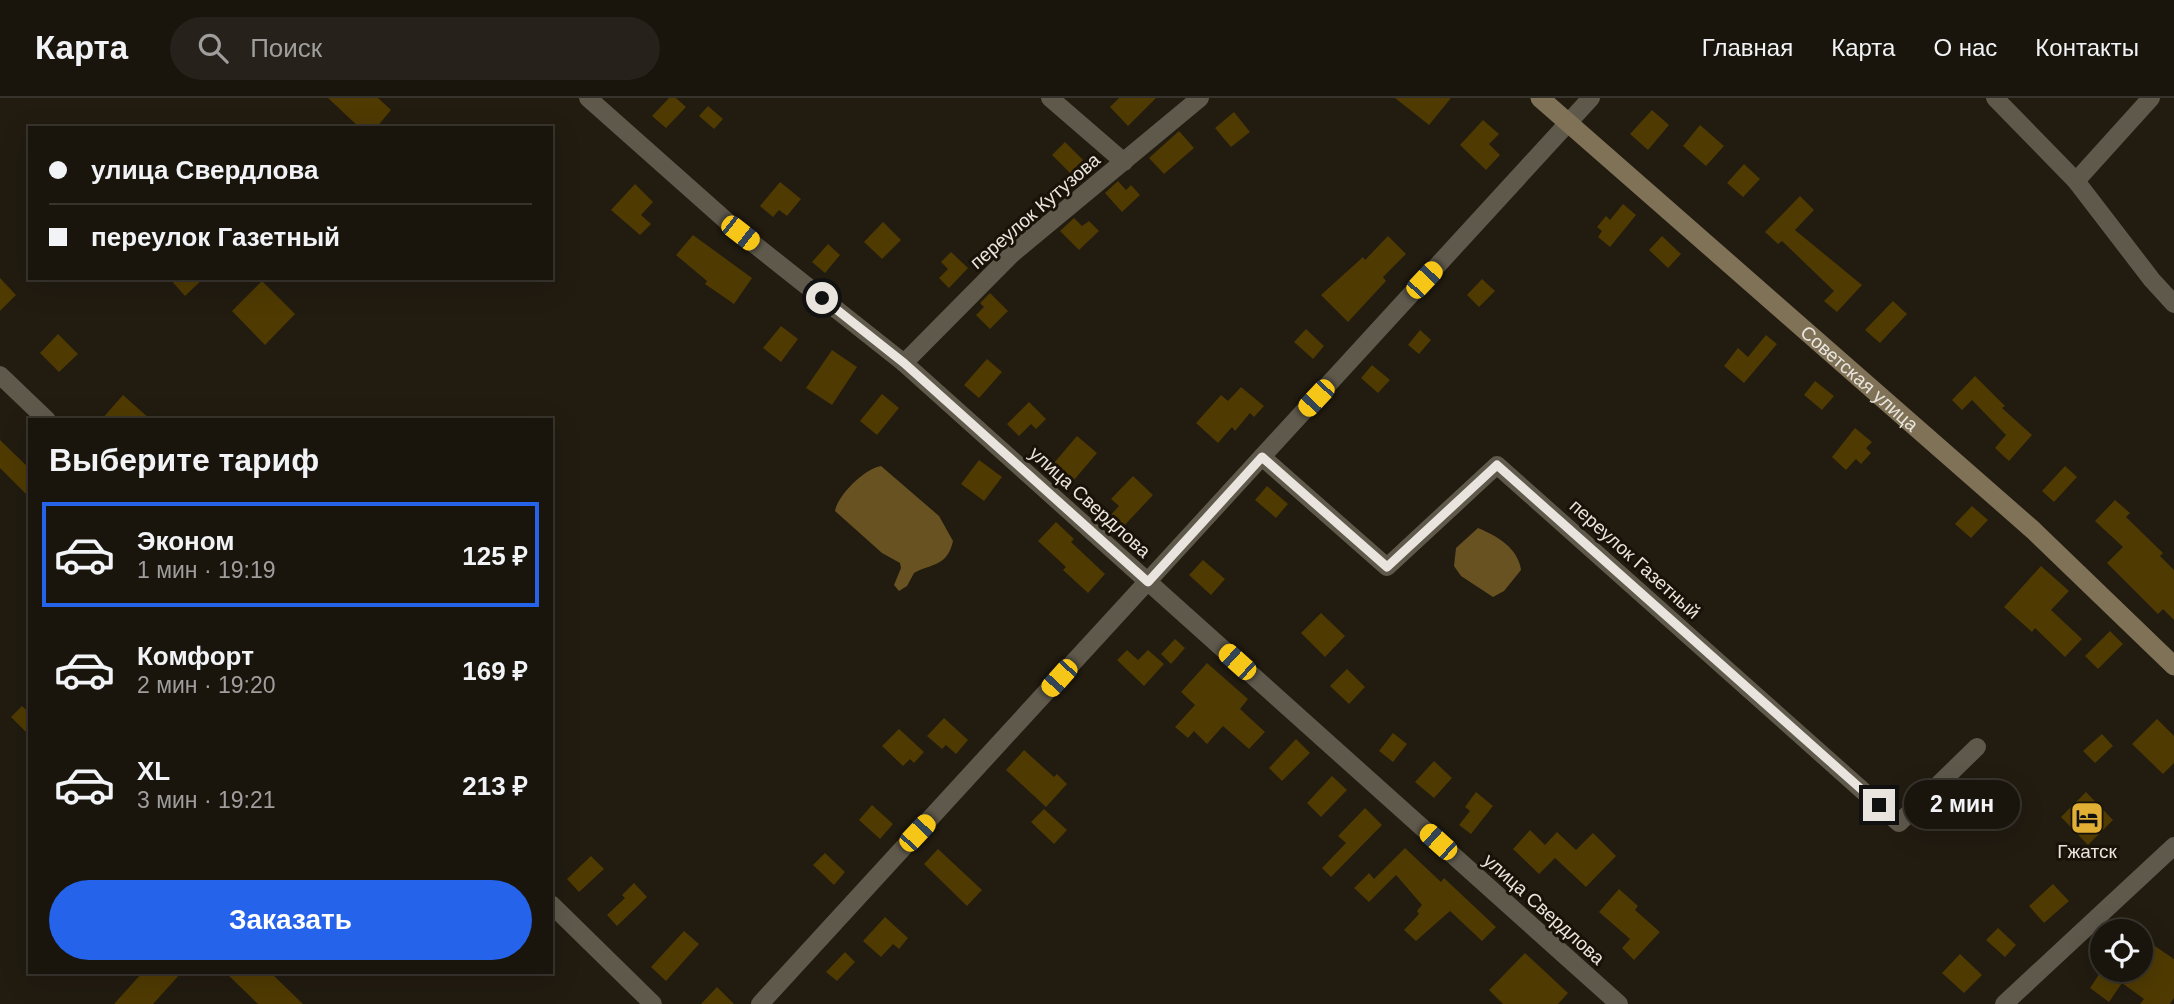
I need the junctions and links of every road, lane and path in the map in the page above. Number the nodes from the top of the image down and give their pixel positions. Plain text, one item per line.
1 (588, 98) edge
2 (1050, 98) edge
3 (1200, 98) edge
4 (1539, 98) edge
5 (1591, 98) edge
6 (1995, 98) edge
7 (2151, 98) edge
8 (1568, 123) junction
9 (1124, 162) junction
10 (2076, 181) junction
11 (2174, 304) edge
12 (904, 363) junction
13 (0, 375) edge
14 (45, 418) edge
15 (1262, 457) junction
16 (1148, 582) junction
17 (2174, 666) edge
18 (1976, 747) dead end
19 (2174, 846) edge
20 (553, 906) edge
21 (653, 1004) edge
22 (760, 1004) edge
23 (1619, 1004) edge
24 (2004, 1004) edge

1 - 12 street, улица Свердлова
2 - 9 street
3 - 9 street, переулок Кутузова
4 - 8 main road, Советская улица
5 - 8 street
6 - 10 street
7 - 10 street
8 - 15 street
8 - 17 main road, Советская улица
9 - 12 street, переулок Кутузова
10 - 11 street
12 - 16 street, улица Свердлова
13 - 14 street
15 - 16 street
15 - 18 street, переулок Газетный
16 - 22 street
16 - 23 street, улица Свердлова
19 - 24 street
20 - 21 street

